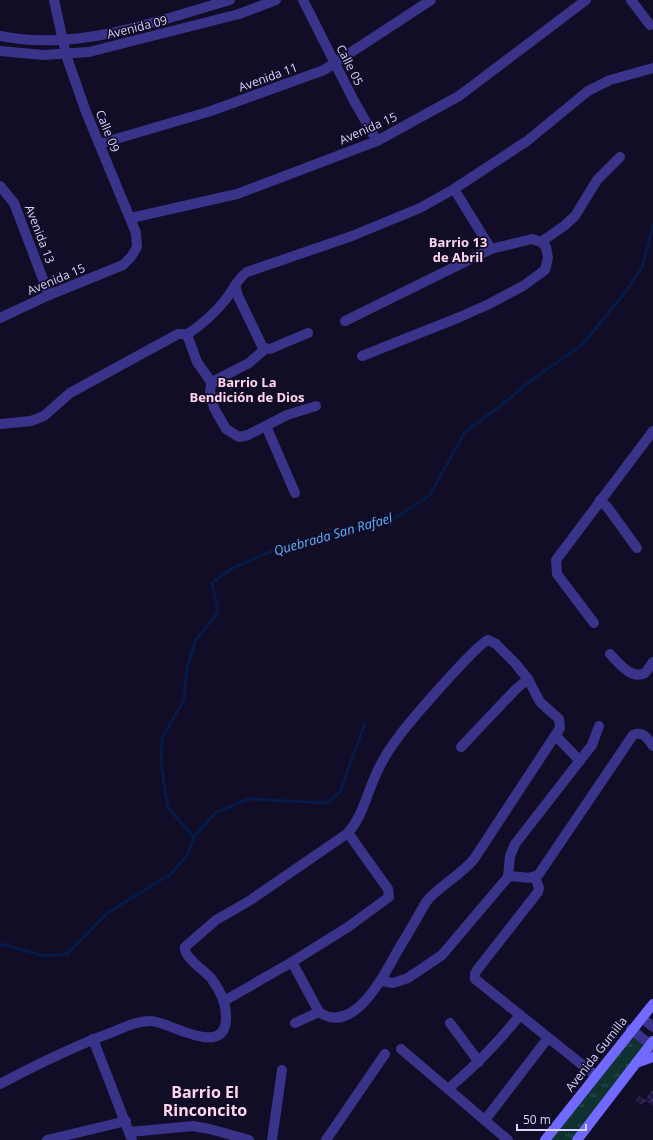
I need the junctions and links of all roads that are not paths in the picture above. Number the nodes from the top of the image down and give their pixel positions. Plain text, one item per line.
1 (54, 0) edge
2 (230, 0) edge
3 (276, 0) edge
4 (303, 0) edge
5 (431, 0) edge
6 (586, 0) edge
7 (631, 0) edge
8 (650, 25) dead end
9 (0, 36) edge
10 (62, 41) junction
11 (0, 51) edge
12 (66, 55) junction
13 (334, 63) junction
14 (653, 68) edge
15 (377, 141) junction
16 (99, 144) junction
17 (620, 157) dead end
18 (0, 186) edge
19 (454, 189) junction
20 (131, 218) junction
21 (541, 242) junction
22 (491, 249) junction
23 (123, 265) joint
24 (235, 285) junction
25 (49, 295) junction
26 (0, 318) edge
27 (345, 321) dead end
28 (308, 333) dead end
29 (186, 335) junction
30 (265, 349) junction
31 (362, 356) dead end
32 (212, 383) junction
33 (316, 406) dead end
34 (0, 424) edge
35 (266, 426) junction
36 (653, 431) edge
37 (295, 493) dead end
38 (600, 500) junction
39 (637, 548) dead end
40 (594, 623) dead end
41 (610, 654) dead end
42 (653, 662) edge
43 (528, 679) junction
44 (599, 726) dead end
45 (556, 736) junction
46 (653, 746) edge
47 (461, 747) dead end
48 (580, 761) junction
49 (348, 833) junction
50 (508, 877) junction
51 (535, 877) junction
52 (292, 962) junction
53 (381, 981) junction
54 (224, 1001) junction
55 (653, 1004) edge
56 (319, 1012) junction
57 (520, 1015) junction
58 (642, 1018) junction
59 (295, 1023) dead end
60 (450, 1023) dead end
61 (653, 1027) edge
62 (632, 1029) junction
63 (548, 1038) junction
64 (93, 1039) junction
65 (652, 1044) edge
66 (401, 1050) dead end
67 (385, 1054) dead end
68 (653, 1057) edge
69 (479, 1062) junction
70 (636, 1063) junction
71 (282, 1070) dead end
72 (595, 1075) junction
73 (0, 1084) edge
74 (448, 1089) junction
75 (485, 1120) junction
76 (126, 1121) junction
77 (131, 1136) edge
78 (47, 1140) edge
79 (249, 1140) edge
80 (272, 1140) edge
81 (326, 1140) edge
82 (508, 1140) edge
83 (545, 1140) edge
84 (577, 1140) edge

1 - 10 street, Calle 09
2 - 10 street, Avenida 09
3 - 12 street, Avenida 09
4 - 13 street, Calle 05
5 - 13 street, Avenida 11
6 - 15 street, Avenida 15
7 - 8 street
9 - 10 street, Avenida 09
10 - 12 street, Calle 09
11 - 12 street, Avenida 09
12 - 16 street, Calle 09
13 - 15 street, Calle 05
13 - 16 street, Avenida 11
14 - 19 street
15 - 20 street, Avenida 15
16 - 20 street, Calle 09
17 - 21 street
18 - 25 street, Avenida 13
19 - 22 street
19 - 24 street
20 - 23 street, Calle 09
21 - 22 street
21 - 31 street
22 - 27 street
23 - 25 street, Avenida 15
24 - 29 street
24 - 30 street
25 - 26 street, Avenida 15
28 - 30 street
29 - 32 street
29 - 34 street
30 - 32 street
32 - 35 street
33 - 35 street
35 - 37 street
36 - 38 street
38 - 39 street
38 - 40 street
41 - 42 street
43 - 45 street
43 - 47 street
43 - 49 street
44 - 48 street
45 - 48 street
45 - 53 street
46 - 51 street
48 - 50 street
49 - 52 street
49 - 54 street
50 - 51 street
50 - 53 street
51 - 57 street
52 - 54 street
52 - 56 street
53 - 56 street
54 - 64 street
55 - 58 main road, Avenida Gumilla
56 - 59 street
57 - 63 street
57 - 69 street
58 - 61 street
58 - 62 main road, Avenida Gumilla
60 - 69 street
62 - 65 street
62 - 72 main road, Avenida Gumilla
63 - 72 street
63 - 75 street
64 - 73 street
64 - 76 street
65 - 70 main road
66 - 74 street
67 - 81 street
68 - 70 main road
69 - 74 street
70 - 84 main road
71 - 80 street
72 - 83 main road, Avenida Gumilla
74 - 75 street
75 - 82 street
76 - 77 street
76 - 78 street
77 - 79 street

